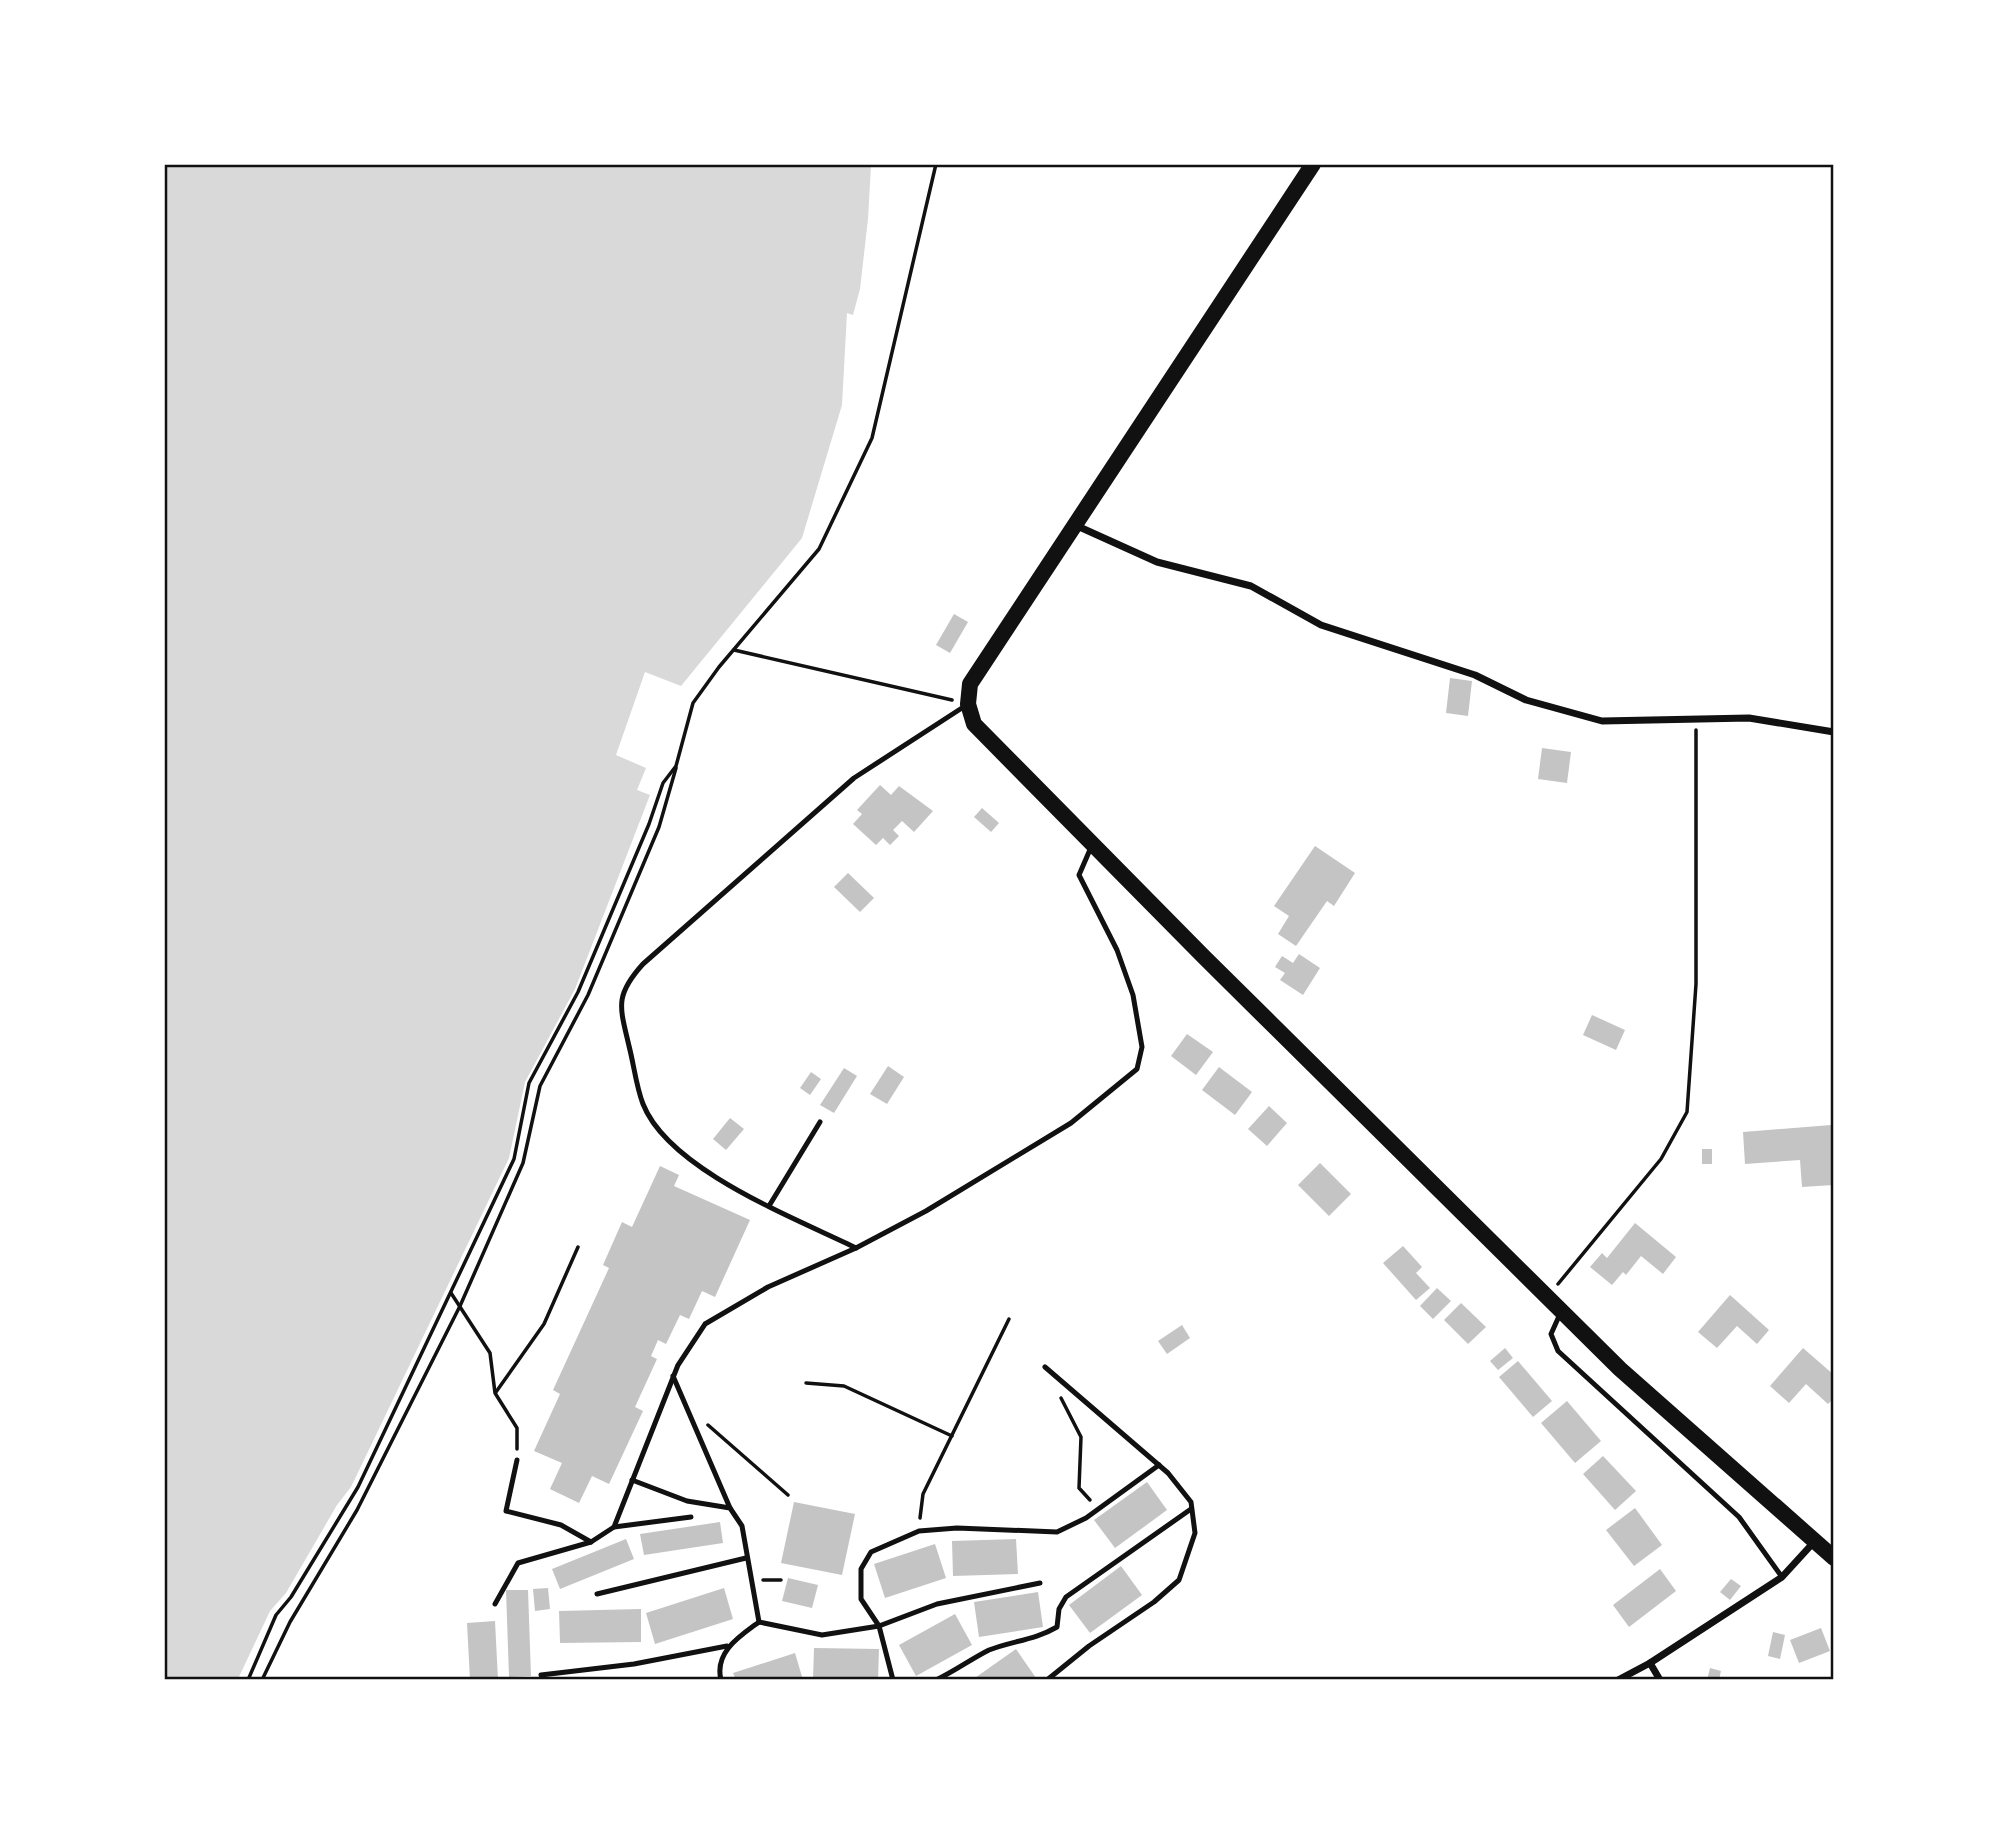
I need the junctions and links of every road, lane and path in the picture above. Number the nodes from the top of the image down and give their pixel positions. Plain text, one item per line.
1 (936, 164) edge
2 (1313, 164) edge
3 (1075, 525) junction
4 (734, 649) junction
5 (968, 704) junction
6 (1696, 721) junction
7 (1833, 732) edge
8 (676, 766) junction
9 (1092, 844) junction
10 (820, 1122) dead end
11 (769, 1206) junction
12 (578, 1247) dead end
13 (856, 1248) junction
14 (452, 1293) junction
15 (1548, 1296) junction
16 (460, 1306) junction
17 (1562, 1310) junction
18 (1009, 1319) dead end
19 (1045, 1367) joint
20 (673, 1376) junction
21 (806, 1383) dead end
22 (495, 1393) junction
23 (401, 1400) junction
24 (411, 1404) junction
25 (687, 1406) junction
26 (952, 1436) junction
27 (517, 1460) joint
28 (1159, 1465) junction
29 (632, 1480) junction
30 (788, 1495) dead end
31 (730, 1507) junction
32 (1098, 1509) junction
33 (1191, 1509) junction
34 (691, 1517) dead end
35 (614, 1527) junction
36 (919, 1531) junction
37 (1815, 1541) junction
38 (592, 1542) junction
39 (746, 1558) junction
40 (1833, 1558) edge
41 (1782, 1577) junction
42 (1040, 1583) dead end
43 (597, 1594) dead end
44 (495, 1604) dead end
45 (759, 1622) junction
46 (879, 1626) junction
47 (727, 1646) junction
48 (1650, 1663) junction
49 (541, 1675) dead end
50 (248, 1679) edge
51 (262, 1679) edge
52 (721, 1679) edge
53 (893, 1679) edge
54 (936, 1679) edge
55 (1047, 1679) edge
56 (1618, 1679) edge
57 (1660, 1679) edge

1 - 4 path
2 - 3 main road
3 - 5 main road
3 - 6 street
4 - 5 path
4 - 8 path
5 - 9 main road
5 - 11 lane
6 - 7 street
6 - 15 path
8 - 14 path
8 - 16 path
9 - 13 lane
9 - 15 main road
10 - 11 lane
11 - 13 lane
12 - 22 path
13 - 20 lane
14 - 16 path
14 - 23 path
15 - 17 main road
16 - 22 path
16 - 24 path
17 - 37 main road
17 - 41 lane
18 - 26 path
19 - 28 lane
19 - 32 path
20 - 25 lane
20 - 29 lane
21 - 26 path
22 - 27 path
23 - 24 path
23 - 50 path
24 - 51 path
25 - 30 path
25 - 31 lane
26 - 36 path
27 - 38 lane
28 - 32 lane
28 - 33 lane
29 - 31 lane
29 - 35 lane
31 - 39 lane
32 - 36 lane
33 - 54 lane
33 - 55 lane
34 - 35 lane
35 - 38 lane
36 - 46 lane
37 - 40 main road
37 - 41 street
38 - 44 lane
39 - 43 lane
39 - 45 lane
41 - 48 street
42 - 46 lane
45 - 46 lane
45 - 47 lane
46 - 53 lane
47 - 49 lane
47 - 52 lane
48 - 56 street
48 - 57 street

